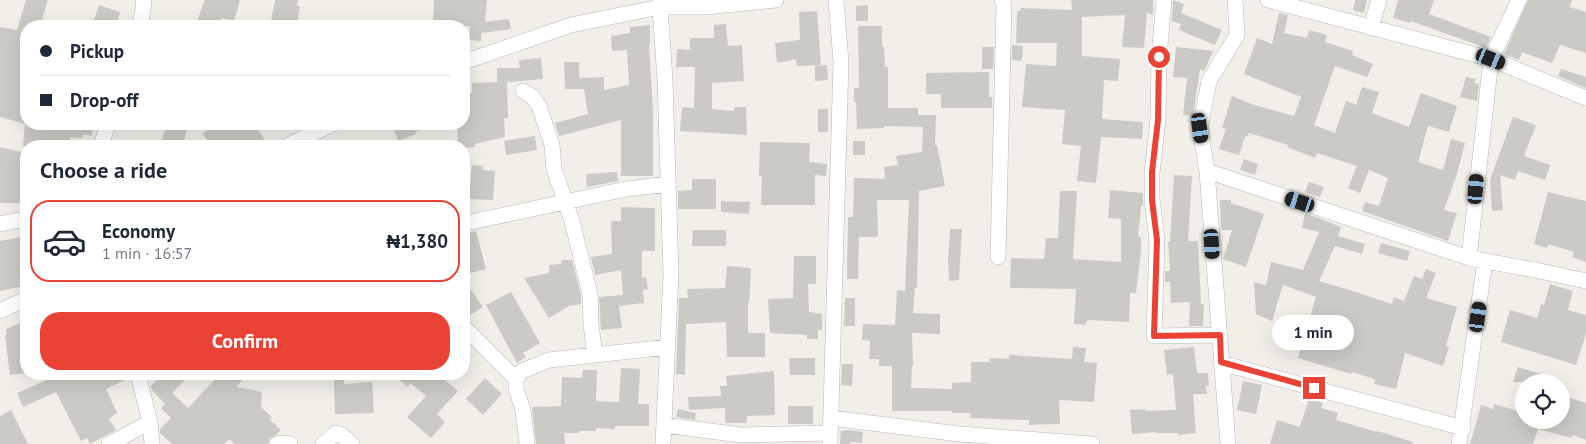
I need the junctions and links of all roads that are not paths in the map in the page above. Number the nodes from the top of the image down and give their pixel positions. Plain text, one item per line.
1 (143, 0) edge
2 (776, 0) edge
3 (836, 0) edge
4 (1002, 0) edge
5 (1164, 0) edge
6 (1235, 0) edge
7 (1268, 0) edge
8 (1379, 0) edge
9 (1519, 0) edge
10 (661, 3) edge
11 (141, 20) edge
12 (1371, 28) junction
13 (1491, 59) junction
14 (470, 60) edge
15 (523, 91) dead end
16 (1586, 98) edge
17 (320, 130) edge
18 (301, 140) edge
19 (1207, 171) junction
20 (668, 184) junction
21 (565, 202) junction
22 (20, 220) edge
23 (471, 222) dead end
24 (0, 224) edge
25 (998, 257) dead end
26 (1469, 258) junction
27 (1485, 261) junction
28 (1586, 281) edge
29 (20, 301) edge
30 (0, 311) edge
31 (470, 333) edge
32 (1220, 335) junction
33 (668, 347) junction
34 (595, 355) junction
35 (1221, 362) junction
36 (516, 379) junction
37 (140, 380) edge
38 (150, 422) junction
39 (664, 425) junction
40 (1463, 428) junction
41 (830, 432) edge
42 (1001, 441) edge
43 (109, 444) edge
44 (152, 444) edge
45 (278, 444) edge
46 (290, 444) edge
47 (323, 444) edge
48 (352, 444) edge
49 (528, 444) edge
50 (663, 444) edge
51 (1092, 444) edge
52 (1228, 444) edge
53 (1460, 444) edge

1 - 11 street
2 - 10 street
3 - 41 street
4 - 25 street
5 - 32 street
6 - 19 street
7 - 12 street
8 - 12 street
9 - 13 street
10 - 14 street
10 - 20 street
12 - 13 street
13 - 16 street
13 - 26 street
15 - 21 street
17 - 18 street
19 - 26 street
19 - 32 street
20 - 21 street
20 - 33 street
21 - 23 street
21 - 34 street
22 - 24 street
26 - 27 street
27 - 28 street
27 - 40 street
29 - 30 street
31 - 36 street
32 - 35 street
33 - 34 street
33 - 39 street
34 - 36 street
35 - 40 street
35 - 52 street
36 - 49 street
37 - 38 street
38 - 43 street
38 - 44 street
39 - 41 street
39 - 50 street
40 - 53 street
41 - 42 street
42 - 51 street
45 - 46 street
47 - 48 street

